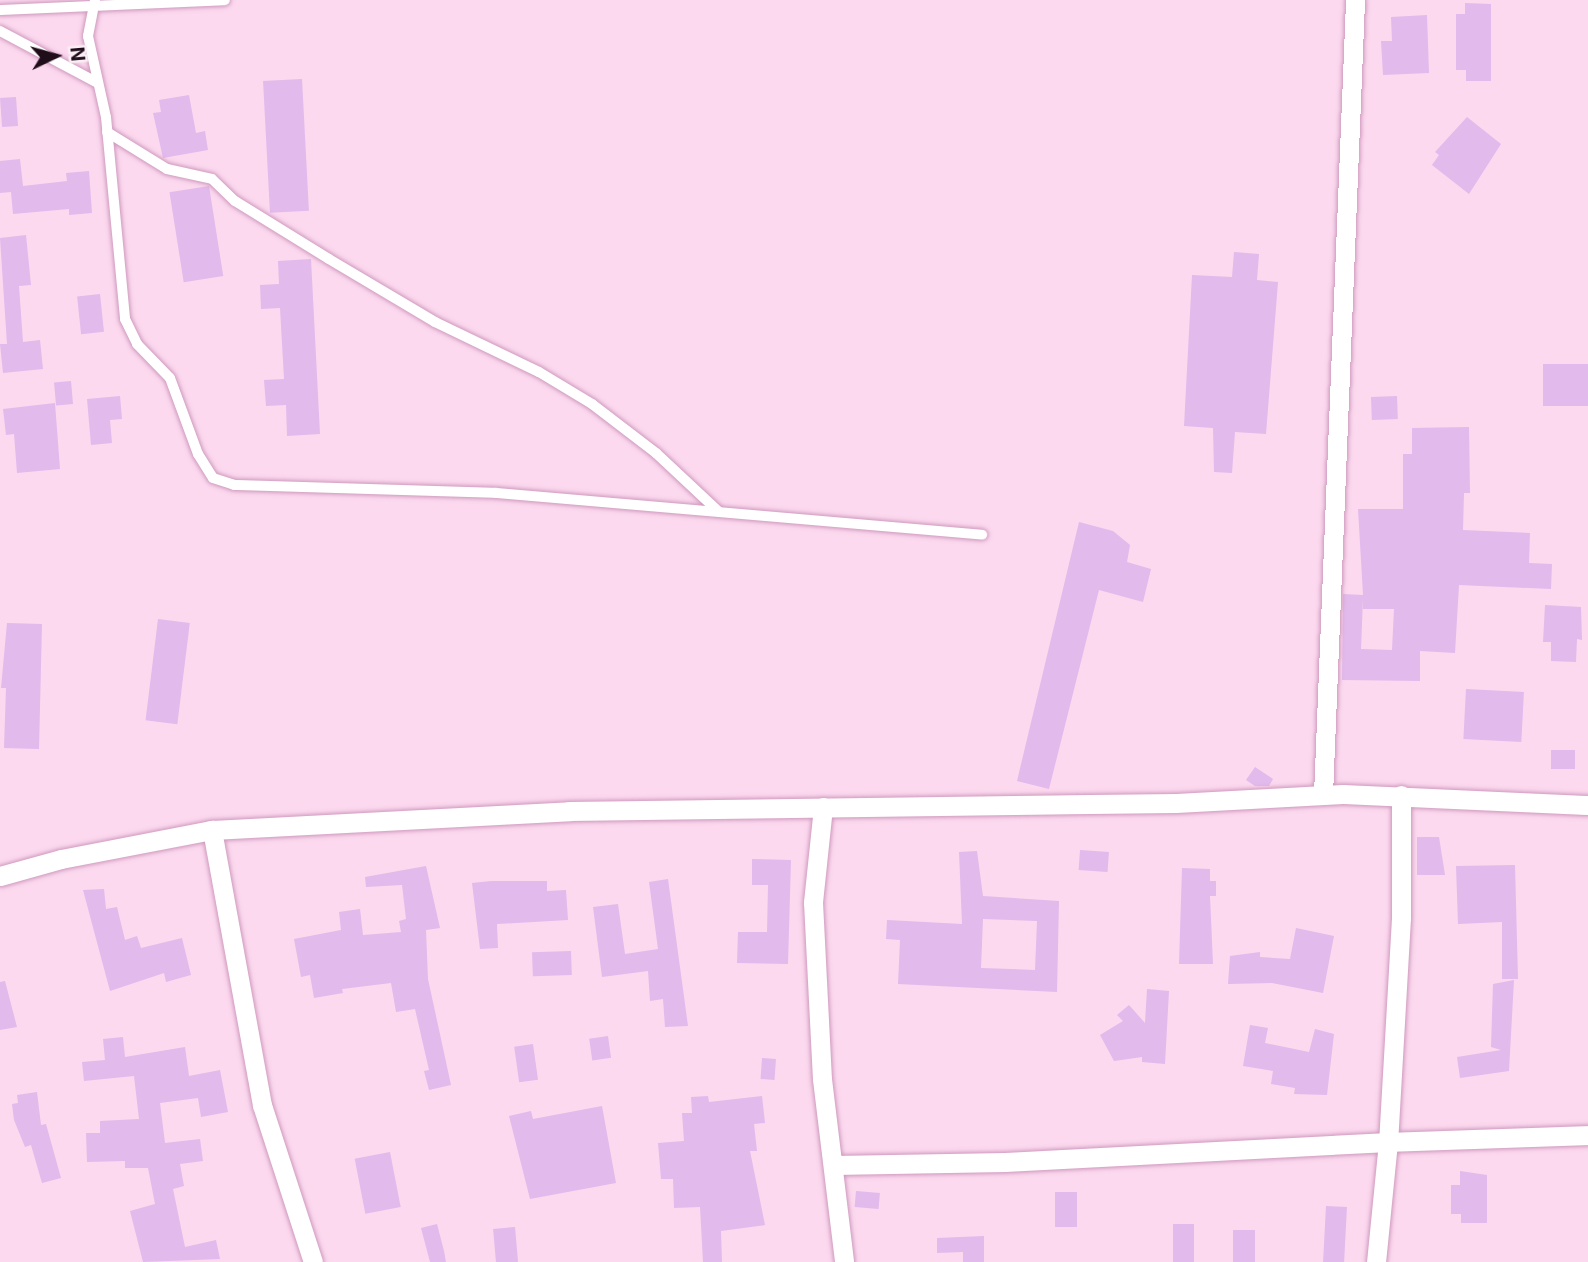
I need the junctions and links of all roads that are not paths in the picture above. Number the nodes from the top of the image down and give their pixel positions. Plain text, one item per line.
1 (225, 0) edge
2 (1355, 0) edge
3 (94, 3) edge
4 (0, 10) edge
5 (0, 31) edge
6 (96, 82) junction
7 (107, 132) junction
8 (720, 512) junction
9 (982, 535) dead end
10 (1323, 795) junction
11 (1401, 795) junction
12 (1588, 805) edge
13 (823, 807) junction
14 (212, 830) junction
15 (0, 876) edge
16 (1588, 1135) edge
17 (1388, 1142) junction
18 (834, 1165) junction
19 (313, 1262) edge
20 (844, 1262) edge
21 (1376, 1262) edge

1 - 3 lane
2 - 10 street
3 - 4 lane
3 - 6 lane
5 - 6 lane
6 - 7 lane
7 - 8 lane
7 - 8 lane
8 - 9 lane
10 - 11 street
10 - 13 street
11 - 12 street
11 - 17 street
13 - 14 street
13 - 18 street
14 - 15 street
14 - 19 street
16 - 17 street
17 - 18 street
17 - 21 street
18 - 20 street

